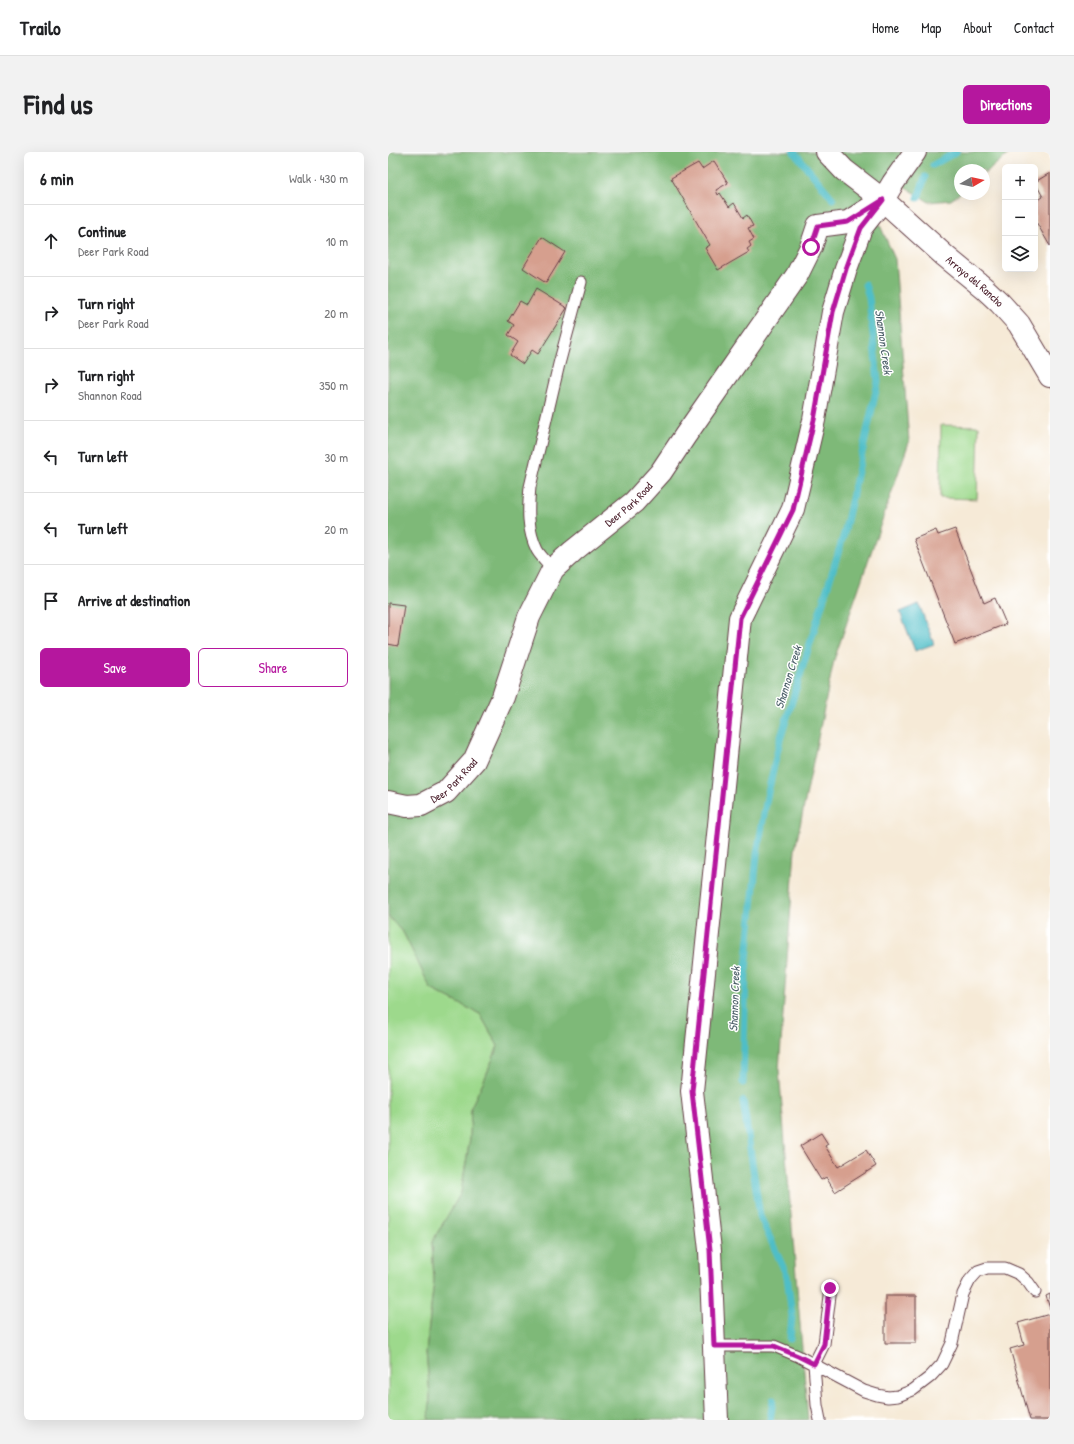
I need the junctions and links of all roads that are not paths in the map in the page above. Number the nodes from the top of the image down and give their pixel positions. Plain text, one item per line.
1 (827, 152) edge
2 (915, 152) edge
3 (883, 200) junction
4 (581, 282) dead end
5 (1050, 376) edge
6 (553, 569) junction
7 (388, 802) edge
8 (830, 1288) dead end
9 (1035, 1292) dead end
10 (714, 1346) junction
11 (814, 1364) junction
12 (717, 1420) edge
13 (820, 1420) edge

1 - 3 street, Arroyo del Rancho
2 - 3 street
3 - 5 street, Arroyo del Rancho
3 - 6 street, Deer Park Road
3 - 10 street
4 - 6 lane
6 - 7 street, Deer Park Road
8 - 11 lane
9 - 11 lane
10 - 11 lane
10 - 12 street
11 - 13 lane

